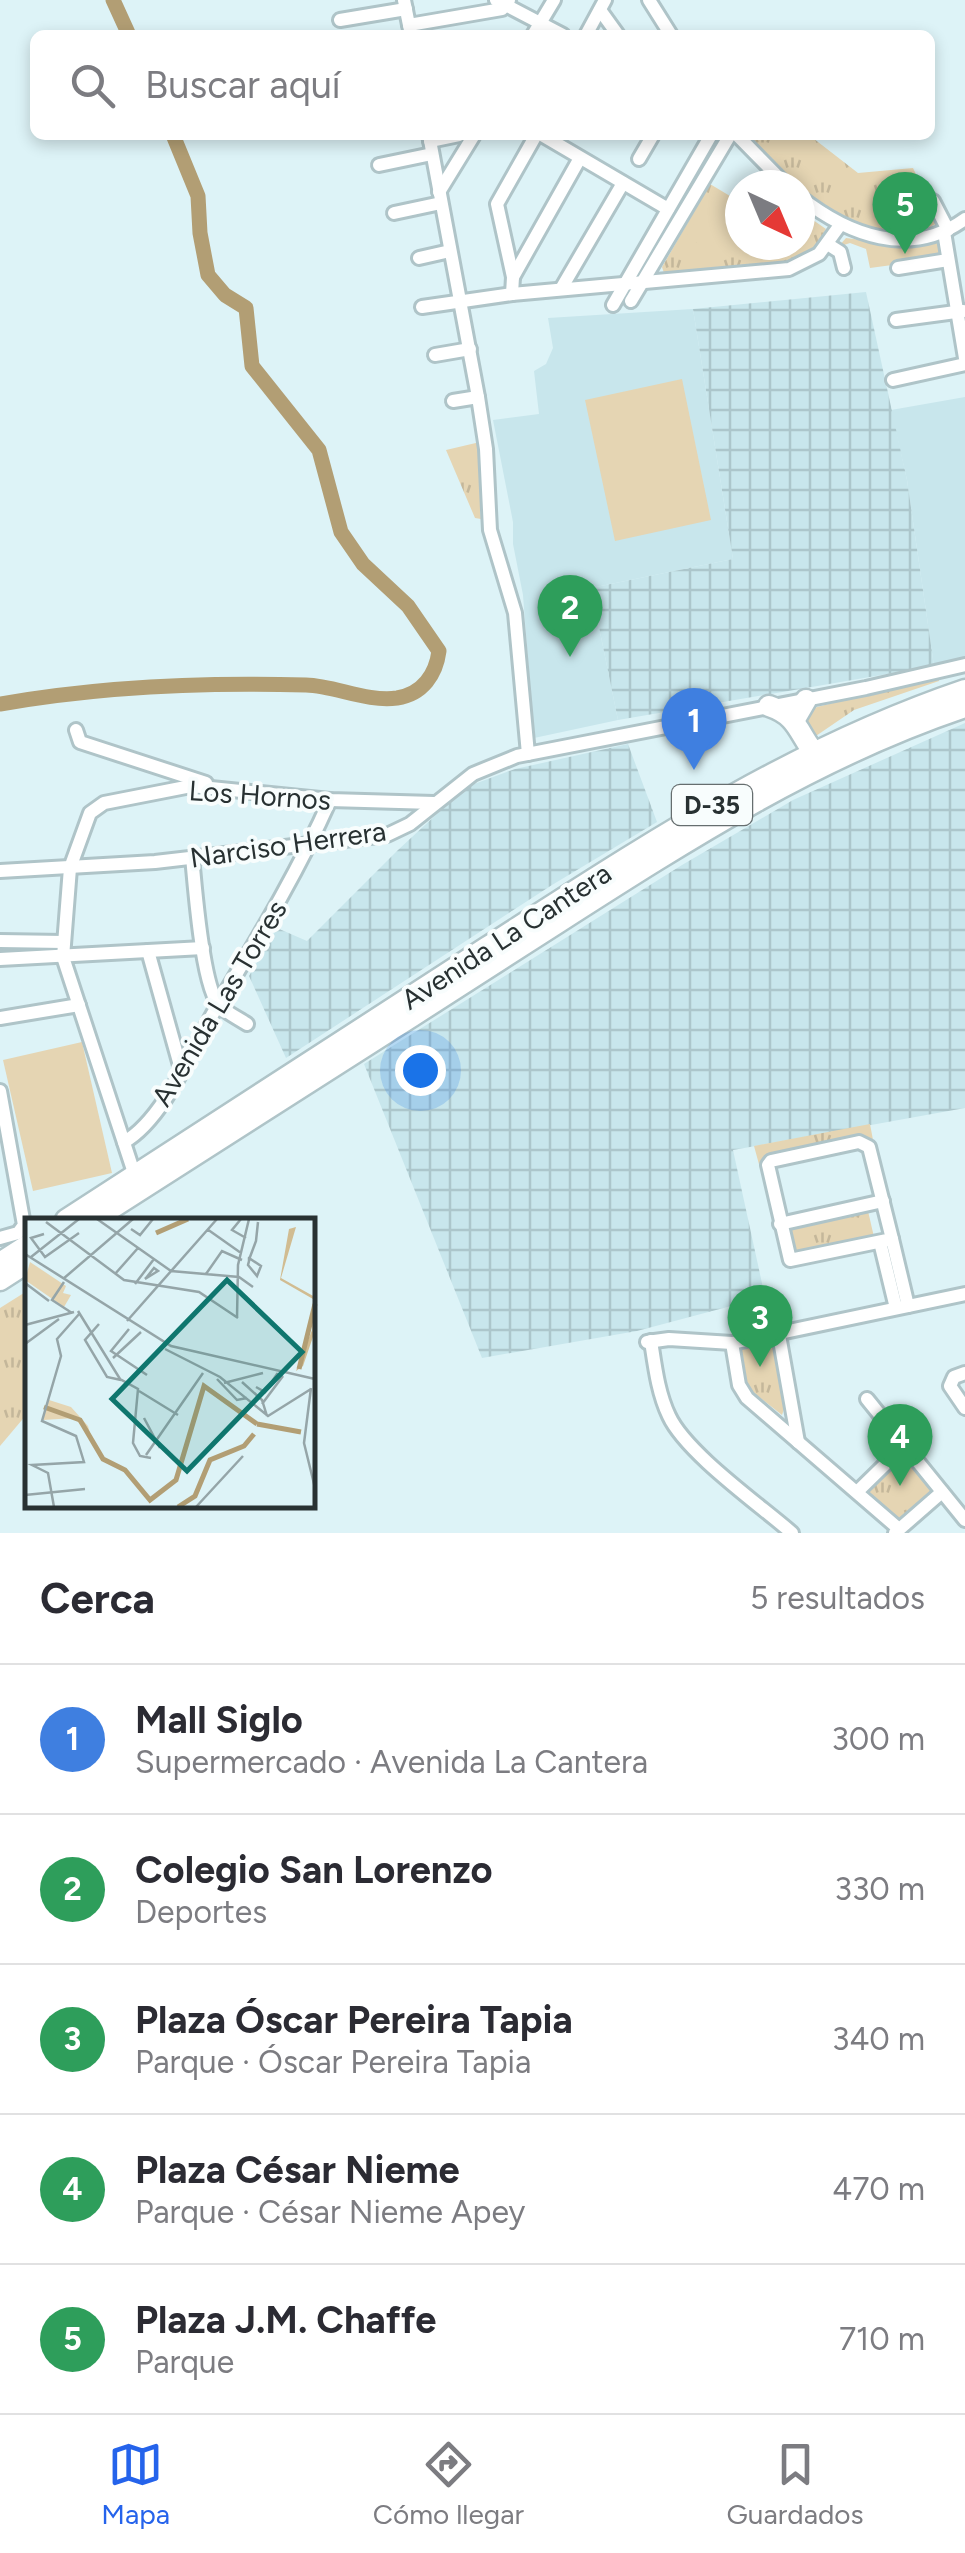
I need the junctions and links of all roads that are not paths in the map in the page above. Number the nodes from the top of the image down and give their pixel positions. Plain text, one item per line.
1 (554, 0) edge
2 (649, 0) edge
3 (504, 2) edge
4 (405, 5) edge
5 (603, 5) edge
6 (660, 18) junction
7 (340, 20) dead end
8 (537, 29) edge
9 (410, 30) edge
10 (589, 30) edge
11 (616, 30) edge
12 (654, 30) edge
13 (668, 30) edge
14 (471, 140) edge
15 (536, 140) edge
16 (548, 140) edge
17 (650, 140) edge
18 (708, 140) edge
19 (731, 140) edge
20 (739, 140) edge
21 (431, 143) edge
22 (580, 158) junction
23 (639, 159) dead end
24 (379, 165) dead end
25 (770, 170) edge
26 (623, 183) junction
27 (440, 198) junction
28 (933, 201) dead end
29 (815, 208) edge
30 (668, 209) junction
31 (394, 213) dead end
32 (965, 219) edge
33 (840, 225) junction
34 (946, 231) junction
35 (829, 245) junction
36 (450, 251) junction
37 (419, 258) dead end
38 (948, 260) junction
39 (844, 268) dead end
40 (898, 268) dead end
41 (513, 277) junction
42 (644, 281) junction
43 (626, 283) junction
44 (561, 289) junction
45 (512, 294) junction
46 (459, 301) junction
47 (631, 301) dead end
48 (613, 304) dead end
49 (422, 307) dead end
50 (961, 311) edge
51 (896, 320) dead end
52 (470, 350) junction
53 (436, 355) dead end
54 (965, 361) edge
55 (893, 380) dead end
56 (478, 397) junction
57 (453, 401) dead end
58 (965, 665) edge
59 (965, 690) edge
60 (806, 700) junction
61 (769, 706) junction
62 (965, 707) edge
63 (795, 719) junction
64 (76, 730) dead end
65 (528, 754) junction
66 (819, 758) junction
67 (213, 786) junction
68 (330, 800) junction
69 (434, 803) junction
70 (310, 844) junction
71 (192, 857) junction
72 (70, 868) junction
73 (0, 872) edge
74 (0, 941) edge
75 (203, 948) junction
76 (64, 950) junction
77 (148, 951) junction
78 (0, 959) edge
79 (79, 1005) junction
80 (218, 1005) junction
81 (0, 1018) edge
82 (246, 1024) dead end
83 (181, 1070) junction
84 (0, 1091) edge
85 (124, 1142) junction
86 (135, 1176) junction
87 (883, 1201) junction
88 (69, 1218) edge
89 (96, 1218) edge
90 (780, 1224) junction
91 (0, 1238) edge
92 (886, 1241) junction
93 (25, 1248) edge
94 (0, 1263) edge
95 (25, 1264) edge
96 (0, 1280) edge
97 (965, 1294) edge
98 (902, 1307) junction
99 (778, 1335) junction
100 (732, 1343) junction
101 (965, 1373) edge
102 (867, 1399) dead end
103 (965, 1408) edge
104 (793, 1415) junction
105 (776, 1423) junction
106 (798, 1442) junction
107 (904, 1446) junction
108 (858, 1491) junction
109 (942, 1492) junction
110 (965, 1520) edge
111 (897, 1531) edge
112 (792, 1533) edge

1 - 8 street
2 - 6 street
3 - 8 street
3 - 9 street
4 - 7 street
4 - 9 street
5 - 10 street
5 - 11 street
6 - 12 street
6 - 13 street
14 - 27 street
15 - 41 street
16 - 22 street
17 - 23 street
18 - 30 street
19 - 42 street
20 - 25 street
21 - 24 street
21 - 27 street
22 - 26 street
22 - 41 street
26 - 30 street
26 - 44 street
27 - 31 street
27 - 36 street
28 - 34 street
29 - 33 street
30 - 43 street
32 - 34 street
33 - 34 street
33 - 35 street
34 - 38 street
35 - 39 street
35 - 42 street
36 - 37 street
36 - 46 street
38 - 40 street
38 - 50 street
41 - 45 street
42 - 43 street
42 - 47 street
43 - 44 street
43 - 48 street
44 - 45 street
45 - 46 street
46 - 49 street
46 - 52 street
50 - 51 street
50 - 54 street
52 - 53 street
52 - 56 street
54 - 55 street
56 - 57 street
56 - 65 street
58 - 60 street, Narciso Herrera
59 - 66 highway, Avenida La Cantera / D-35
60 - 61 street, Narciso Herrera
60 - 63 highway
61 - 63 highway
61 - 65 street, Narciso Herrera
62 - 66 highway, Avenida La Cantera / D-35
63 - 66 highway
64 - 67 street
65 - 69 street, Narciso Herrera
66 - 86 highway, Avenida La Cantera / D-35
66 - 89 highway, Avenida La Cantera / D-35
67 - 68 street, Los Hornos
67 - 72 street, Los Hornos
68 - 69 street, Los Hornos
68 - 70 street, Avenida Las Torres
69 - 70 street, Narciso Herrera
70 - 71 street, Narciso Herrera
70 - 80 street, Avenida Las Torres
71 - 72 street, Narciso Herrera
71 - 75 street
72 - 73 street, Narciso Herrera
72 - 76 street, Los Hornos
74 - 76 street
75 - 77 street
75 - 80 street
76 - 77 street
76 - 78 street
76 - 79 street
77 - 83 street
79 - 81 street
79 - 85 street
80 - 82 street
80 - 83 street, Avenida Las Torres
83 - 85 street, Avenida Las Torres
84 - 91 street
85 - 86 street
86 - 88 highway, Avenida La Cantera / D-35
87 - 90 street
87 - 90 street
87 - 92 street
90 - 92 street
92 - 98 street
93 - 94 highway
95 - 96 highway
97 - 98 street
98 - 99 street
99 - 100 street
99 - 104 street
100 - 105 street
100 - 112 street
101 - 103 street
102 - 107 street
104 - 105 street
104 - 106 street
105 - 106 street
106 - 108 street
107 - 108 street
107 - 109 street
108 - 111 street
109 - 110 street
109 - 111 street

